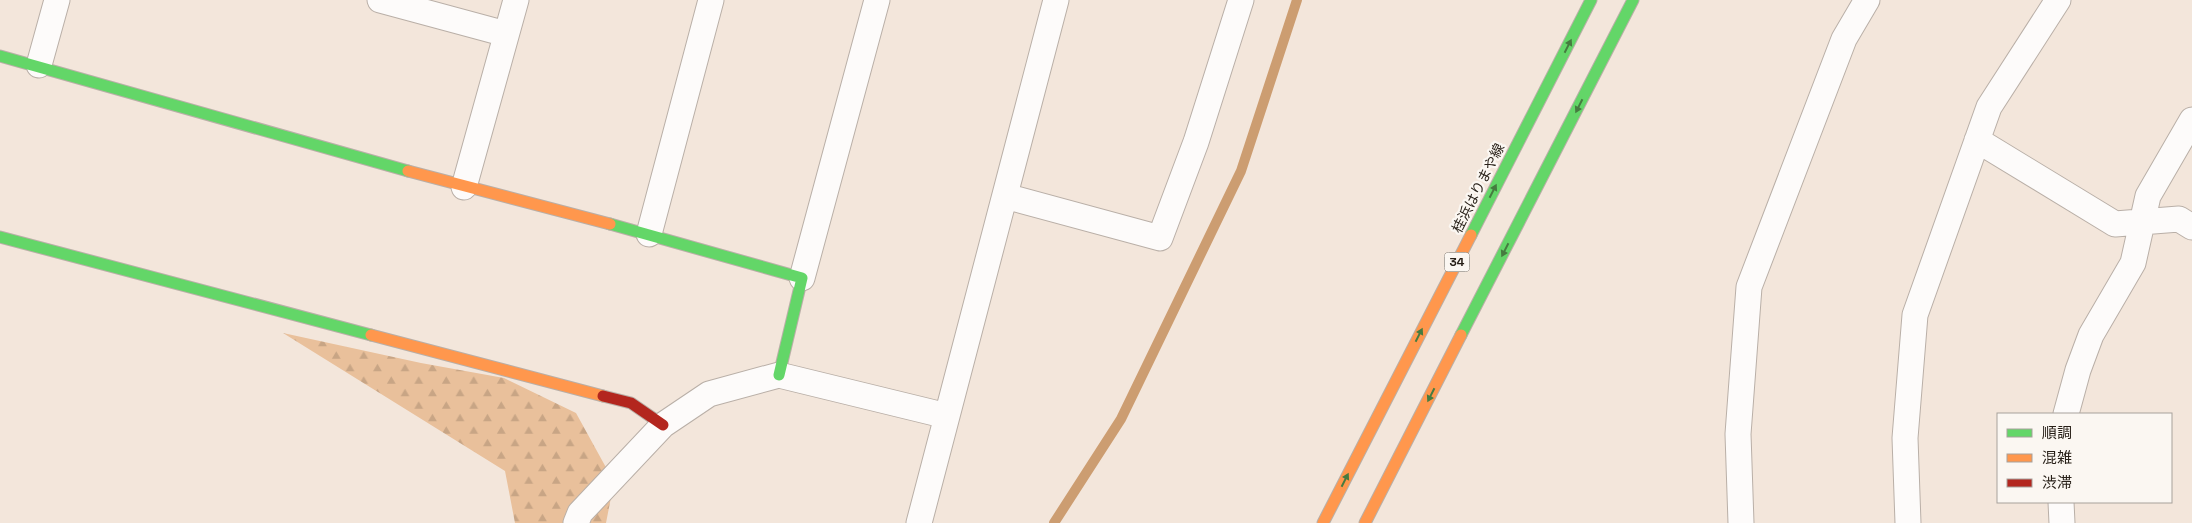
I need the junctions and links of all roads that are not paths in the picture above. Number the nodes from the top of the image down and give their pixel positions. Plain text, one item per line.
1 (57, 0) edge
2 (380, 0) edge
3 (516, 0) edge
4 (711, 0) edge
5 (877, 0) edge
6 (1056, 0) edge
7 (1240, 0) edge
8 (1592, 0) edge
9 (1633, 0) edge
10 (1867, 0) edge
11 (2058, 0) edge
12 (506, 34) junction
13 (0, 56) edge
14 (39, 65) junction
15 (2192, 120) edge
16 (1978, 140) junction
17 (464, 187) junction
18 (1005, 196) junction
19 (2143, 223) junction
20 (2192, 227) edge
21 (649, 234) junction
22 (0, 237) edge
23 (802, 278) junction
24 (778, 375) junction
25 (2066, 413) edge
26 (947, 416) junction
27 (663, 425) junction
28 (2060, 503) edge
29 (576, 523) edge
30 (919, 523) edge
31 (1322, 523) edge
32 (1365, 523) edge
33 (1741, 523) edge
34 (1908, 523) edge
35 (2062, 523) edge

1 - 14 street
2 - 12 street
3 - 12 street
4 - 21 street
5 - 23 street
6 - 18 street
7 - 18 street
31 -> 8 street, 桂浜はりまや線 / 34
9 -> 32 street
10 - 33 street
11 - 16 street
12 - 17 street
13 - 14 street
14 - 17 street
15 - 19 street
16 - 19 street
16 - 34 street
17 - 21 street
18 - 26 street
19 - 20 street
19 - 25 street
21 - 23 street
22 - 27 street
23 - 24 street
24 - 26 street
24 - 27 street
26 - 30 street
27 - 29 street
28 - 35 street

